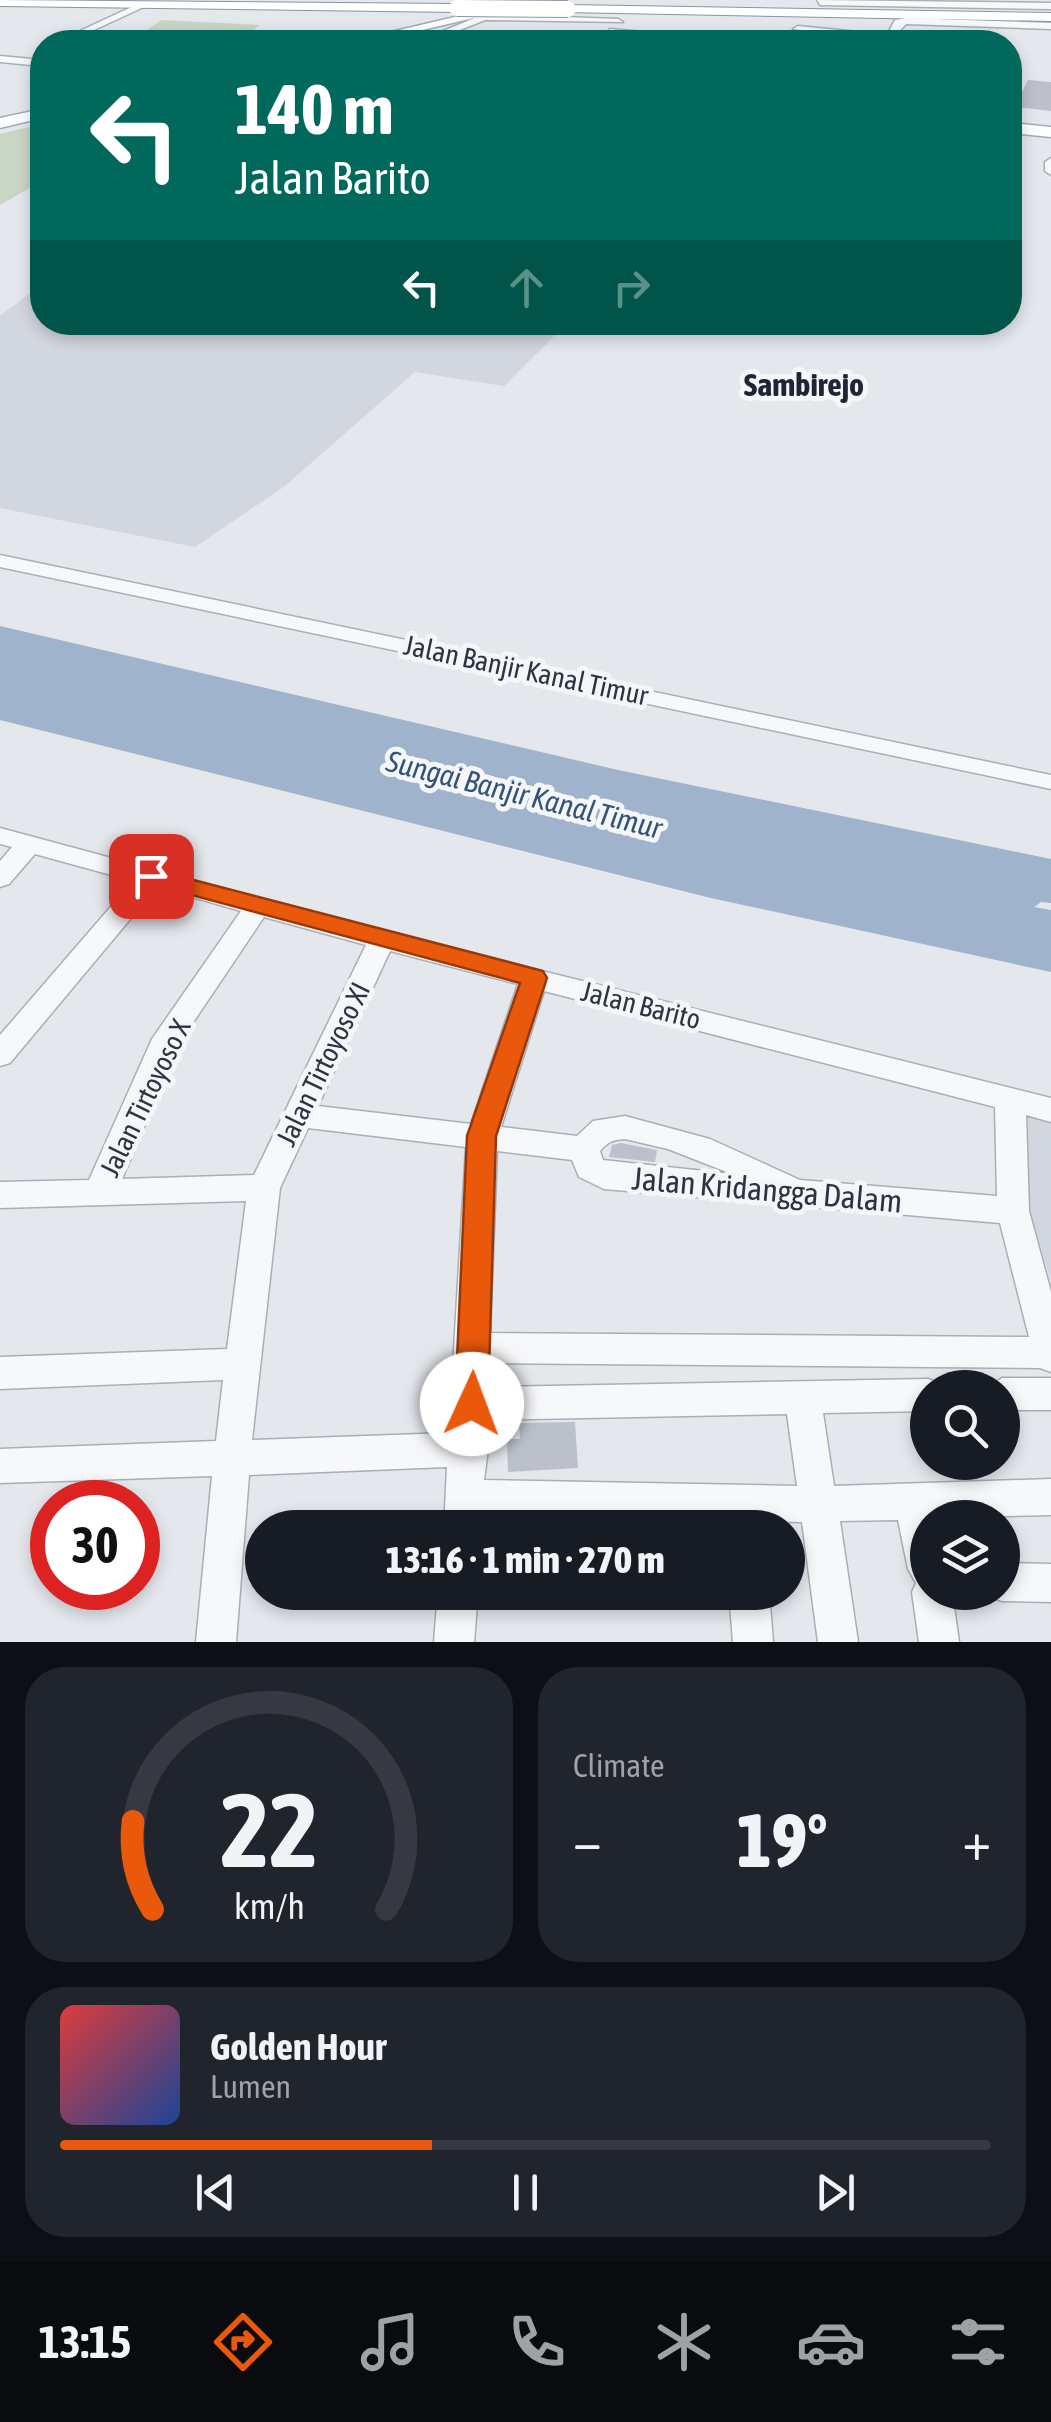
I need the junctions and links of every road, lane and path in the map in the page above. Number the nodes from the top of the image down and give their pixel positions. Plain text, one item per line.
1 (529, 0) edge
2 (544, 0) edge
3 (0, 2) edge
4 (820, 2) edge
5 (135, 3) edge
6 (992, 3) edge
7 (460, 6) junction
8 (1051, 6) edge
9 (1051, 16) edge
10 (852, 22) dead end
11 (960, 22) junction
12 (708, 24) dead end
13 (1051, 26) edge
14 (84, 30) edge
15 (395, 30) edge
16 (443, 30) edge
17 (443, 30) edge
18 (612, 30) edge
19 (701, 30) edge
20 (800, 30) edge
21 (832, 30) edge
22 (844, 30) edge
23 (896, 30) edge
24 (955, 30) edge
25 (30, 56) edge
26 (0, 59) edge
27 (21, 60) junction
28 (30, 61) edge
29 (30, 114) edge
30 (0, 121) edge
31 (1022, 129) edge
32 (1051, 132) edge
33 (1051, 162) edge
34 (1051, 171) edge
35 (0, 561) edge
36 (1051, 782) edge
37 (0, 836) edge
38 (30, 844) junction
39 (151, 876) junction
40 (0, 878) edge
41 (258, 906) junction
42 (382, 940) junction
43 (534, 978) junction
44 (0, 1055) edge
45 (1010, 1099) junction
46 (1051, 1110) edge
47 (299, 1115) junction
48 (482, 1136) junction
49 (691, 1145) junction
50 (584, 1149) junction
51 (684, 1182) junction
52 (264, 1188) junction
53 (100, 1192) junction
54 (796, 1192) junction
55 (0, 1195) edge
56 (1014, 1211) junction
57 (474, 1348) junction
58 (1050, 1355) edge
59 (240, 1364) junction
60 (0, 1373) edge
61 (1020, 1394) edge
62 (1051, 1394) edge
63 (910, 1395) edge
64 (804, 1396) junction
65 (472, 1404) junction
66 (470, 1449) junction
67 (232, 1458) junction
68 (0, 1466) edge
69 (1051, 1497) edge
70 (948, 1500) edge
71 (910, 1501) edge
72 (819, 1504) junction
73 (464, 1510) edge
74 (778, 1510) edge
75 (1020, 1583) edge
76 (1051, 1584) edge
77 (457, 1610) edge
78 (750, 1610) edge
79 (935, 1610) edge
80 (216, 1642) edge
81 (454, 1642) edge
82 (753, 1642) edge
83 (838, 1642) edge
84 (940, 1642) edge

1 - 15 main road
2 - 16 main road
3 - 7 highway
4 - 6 street
5 - 7 highway
5 - 14 street
6 - 8 street
7 - 9 highway, bridge
10 - 22 street
11 - 13 street
11 - 23 street
11 - 24 street
12 - 19 street
17 - 18 street
20 - 21 street
25 - 27 street
26 - 27 street
27 - 28 street
29 - 30 main road
31 - 32 main road
33 - 34 street
35 - 36 street, Jalan Banjir Kanal Timur
37 - 38 street, Jalan Barito
38 - 39 street, Jalan Barito
38 - 40 street
39 - 41 street, Jalan Barito
39 - 44 street
41 - 42 street, Jalan Barito
41 - 53 street, Jalan Tirtoyoso X
42 - 43 street, Jalan Barito
42 - 47 street, Jalan Tirtoyoso XI
43 - 45 street, Jalan Barito
43 - 48 street
45 - 46 street, Jalan Barito
45 - 56 street
47 - 48 street
47 - 52 street, Jalan Tirtoyoso XI
48 - 50 street
48 - 57 street
49 - 50 street
49 - 51 street
49 - 54 street
50 - 51 street, Jalan Kridangga Dalam
51 - 54 street, Jalan Kridangga Dalam
52 - 53 street
52 - 59 street, Jalan Tirtoyoso XI
53 - 55 street
54 - 56 street, Jalan Kridangga Dalam
56 - 58 street
57 - 58 street
57 - 65 street
59 - 60 street
59 - 67 street, Jalan Tirtoyoso XI
61 - 62 street
63 - 64 street
64 - 65 street
64 - 72 street
65 - 66 street
66 - 67 street
66 - 73 street
67 - 68 street
67 - 80 street, Jalan Tirtoyoso XI
69 - 70 street
71 - 72 street
72 - 74 street
72 - 83 street
75 - 76 street
77 - 81 street
78 - 82 street
79 - 84 street

